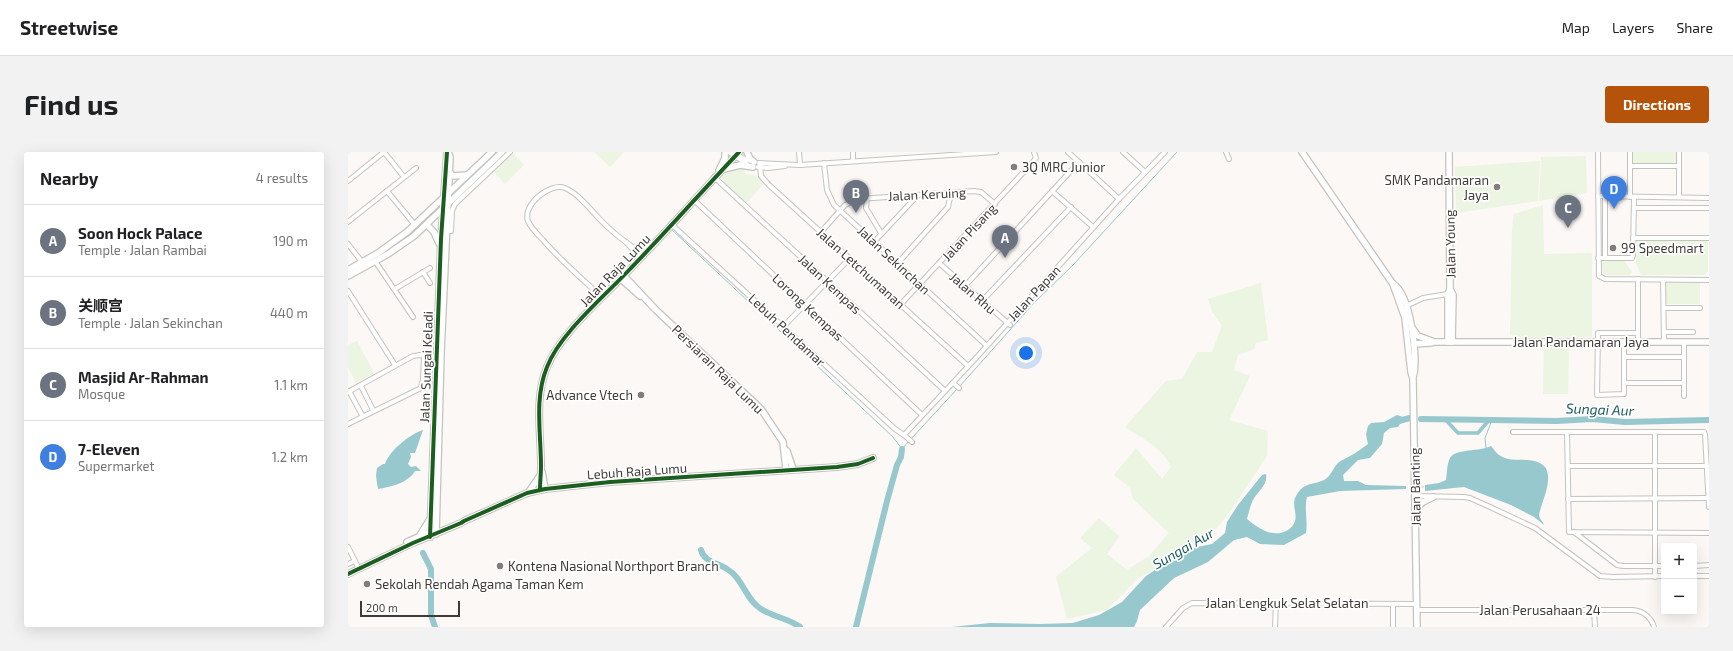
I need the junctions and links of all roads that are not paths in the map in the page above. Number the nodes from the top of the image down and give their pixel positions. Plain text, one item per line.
1 (384, 152) edge
2 (447, 152) edge
3 (492, 152) edge
4 (502, 152) edge
5 (510, 152) edge
6 (725, 152) edge
7 (729, 152) edge
8 (747, 152) edge
9 (799, 152) edge
10 (853, 152) edge
11 (996, 152) edge
12 (1034, 152) edge
13 (1068, 152) edge
14 (1123, 152) edge
15 (1164, 152) edge
16 (1226, 152) edge
17 (1302, 152) edge
18 (1449, 152) edge
19 (1598, 152) edge
20 (1630, 152) edge
21 (1679, 152) edge
22 (736, 154) edge
23 (933, 154) edge
24 (1229, 158) dead end
25 (853, 160) junction
26 (824, 162) junction
27 (1079, 162) junction
28 (757, 165) junction
29 (800, 165) junction
30 (1630, 166) junction
31 (1679, 166) junction
32 (416, 168) dead end
33 (449, 172) junction
34 (1145, 172) junction
35 (468, 174) junction
36 (716, 176) junction
37 (404, 177) junction
38 (348, 181) edge
39 (477, 183) junction
40 (465, 186) junction
41 (387, 191) junction
42 (1052, 191) junction
43 (951, 193) junction
44 (448, 194) junction
45 (917, 196) junction
46 (1598, 196) junction
47 (1605, 197) junction
48 (1632, 197) junction
49 (1679, 197) junction
50 (867, 198) junction
51 (1709, 198) edge
52 (1118, 199) junction
53 (694, 200) junction
54 (445, 201) junction
55 (995, 204) junction
56 (1071, 207) junction
57 (442, 208) junction
58 (1634, 208) junction
59 (1709, 208) edge
60 (841, 210) junction
61 (348, 222) edge
62 (671, 224) junction
63 (415, 225) junction
64 (429, 227) dead end
65 (1093, 227) junction
66 (446, 231) junction
67 (821, 232) junction
68 (882, 233) junction
69 (1633, 238) junction
70 (1709, 238) edge
71 (626, 242) junction
72 (874, 242) junction
73 (348, 244) edge
74 (440, 245) junction
75 (652, 246) junction
76 (635, 248) junction
77 (642, 257) junction
78 (1598, 258) junction
79 (1605, 258) junction
80 (849, 259) junction
81 (362, 262) junction
82 (898, 263) junction
83 (940, 263) junction
84 (377, 264) dead end
85 (430, 268) dead end
86 (632, 268) junction
87 (348, 270) edge
88 (423, 272) junction
89 (348, 276) edge
90 (622, 278) junction
91 (1638, 280) junction
92 (1663, 280) junction
93 (1709, 280) edge
94 (828, 282) junction
95 (430, 283) dead end
96 (920, 283) junction
97 (1393, 284) junction
98 (631, 286) junction
99 (965, 286) junction
100 (613, 287) junction
101 (395, 289) junction
102 (348, 290) edge
103 (1449, 291) junction
104 (602, 297) junction
105 (982, 301) junction
106 (901, 304) junction
107 (806, 305) junction
108 (1406, 306) junction
109 (1664, 308) junction
110 (1700, 308) dead end
111 (413, 317) dead end
112 (1409, 323) junction
113 (1008, 324) junction
114 (784, 326) junction
115 (1664, 332) junction
116 (1693, 332) dead end
117 (1638, 333) junction
118 (1431, 342) junction
119 (1450, 342) junction
120 (1597, 342) junction
121 (1624, 342) junction
122 (1638, 342) junction
123 (1664, 342) junction
124 (1684, 342) junction
125 (1709, 342) edge
126 (1412, 344) junction
127 (986, 346) junction
128 (424, 356) junction
129 (436, 357) junction
130 (1413, 357) junction
131 (1624, 357) junction
132 (1684, 357) junction
133 (395, 365) junction
134 (968, 366) junction
135 (1683, 383) junction
136 (954, 384) junction
137 (1624, 384) junction
138 (361, 386) junction
139 (959, 388) dead end
140 (944, 391) junction
141 (349, 392) edge
142 (1684, 396) dead end
143 (374, 410) junction
144 (362, 415) junction
145 (922, 415) junction
146 (348, 424) edge
147 (1513, 432) dead end
148 (1567, 432) junction
149 (1655, 433) junction
150 (906, 436) junction
151 (912, 442) dead end
152 (787, 457) junction
153 (873, 458) dead end
154 (1568, 466) junction
155 (1707, 466) junction
156 (1655, 467) junction
157 (802, 468) junction
158 (786, 469) junction
159 (793, 469) junction
160 (775, 471) junction
161 (541, 476) junction
162 (555, 488) junction
163 (543, 490) junction
164 (527, 493) junction
165 (1416, 496) junction
166 (1433, 497) junction
167 (1708, 498) edge
168 (1568, 499) junction
169 (1655, 499) junction
170 (1709, 507) edge
171 (1415, 509) junction
172 (430, 518) junction
173 (1572, 532) junction
174 (1655, 532) junction
175 (433, 533) junction
176 (1709, 533) edge
177 (419, 536) junction
178 (348, 547) edge
179 (348, 564) edge
180 (1709, 565) edge
181 (357, 566) junction
182 (1655, 566) junction
183 (1661, 566) edge
184 (1697, 566) edge
185 (348, 571) edge
186 (348, 574) edge
187 (1661, 576) edge
188 (1697, 576) edge
189 (1709, 576) edge
190 (1655, 577) junction
191 (1270, 603) junction
192 (1276, 603) junction
193 (1282, 603) junction
194 (1393, 604) junction
195 (1417, 604) junction
196 (1275, 610) junction
197 (1417, 610) junction
198 (1594, 610) junction
199 (1166, 627) edge
200 (1275, 627) edge
201 (1393, 627) edge
202 (1417, 627) edge
203 (1595, 627) edge
204 (1654, 627) edge

1 - 37 street
1 - 38 street
2 - 33 street
2 - 54 street
3 - 35 street
4 - 40 street
5 - 39 street
6 - 36 street
7 - 22 street
8 - 28 street
9 - 29 street
10 - 25 street
11 - 23 street
12 - 55 street, Jalan Pisang
13 - 27 street
14 - 34 street
15 - 34 street, Jalan Papan
16 - 24 street
17 - 97 street
18 - 103 street, Jalan Young
19 - 46 street
20 - 30 street
21 - 31 street
22 - 28 street
22 - 36 street, Jalan Raja Lumu
23 - 25 street
25 - 26 street
26 - 29 street
26 - 60 street, Jalan Sekinchan
27 - 42 street
27 - 52 street
28 - 29 street
28 - 36 street
28 - 67 street, Jalan Letchumanan
30 - 31 street
30 - 48 street
31 - 49 street
32 - 37 street
33 - 35 street
33 - 44 street
34 - 52 street, Jalan Papan
35 - 44 street
36 - 53 street, Jalan Raja Lumu
36 - 94 street, Jalan Kempas
37 - 41 street
39 - 40 street
39 - 66 street
40 - 54 street
41 - 61 street
41 - 63 street
42 - 56 street
42 - 99 street
43 - 45 street, Jalan Keruing
43 - 55 street, Jalan Keruing
43 - 82 street
44 - 54 street
45 - 50 street, Jalan Keruing
45 - 68 street
46 - 47 street
46 - 78 street
47 - 48 street
47 - 79 street
48 - 49 street
48 - 58 street
49 - 51 street
50 - 60 street, Jalan Keruing
50 - 68 street
52 - 65 street, Jalan Papan
53 - 62 street, Jalan Raja Lumu
53 - 107 street, Lorong Kempas
54 - 57 street
54 - 63 street
54 - 66 street, Jalan Sungai Keladi
55 - 83 street, Jalan Pisang
56 - 65 street
56 - 105 street
57 - 74 street, Jalan Sungai Keladi
57 - 89 street
58 - 59 street
58 - 69 street
60 - 67 street, Jalan Keruing
60 - 72 street, Jalan Sekinchan
62 - 75 street, Jalan Raja Lumu
62 - 114 street, Lebuh Pendamar
63 - 81 street
64 - 74 street
65 - 113 street, Jalan Papan
66 - 175 street, Jalan Sungai Keladi
67 - 80 street, Jalan Letchumanan
68 - 72 street
69 - 70 street
69 - 79 street
71 - 76 street
71 - 77 street
71 - 104 street
72 - 82 street, Jalan Sekinchan
73 - 81 street
74 - 129 street, Jalan Sungai Keladi
75 - 76 street
75 - 77 street, Jalan Raja Lumu
76 - 77 street
77 - 86 street, Jalan Raja Lumu
78 - 79 street
78 - 91 street
80 - 94 street
80 - 106 street, Jalan Letchumanan
81 - 87 street
82 - 96 street, Jalan Sekinchan
83 - 96 street, Jalan Pisang
83 - 99 street, Jalan Rhu
84 - 101 street
85 - 88 street
86 - 90 street, Jalan Raja Lumu
86 - 98 street
88 - 95 street
88 - 101 street
90 - 98 street, Persiaran Raja Lumu
90 - 100 street, Jalan Raja Lumu
91 - 92 street
91 - 117 street
92 - 93 street
92 - 109 street
94 - 107 street
94 - 140 street, Jalan Kempas
96 - 106 street, Jalan Pisang
96 - 127 street, Jalan Sekinchan
97 - 108 street
97 - 112 street
98 - 100 street
98 - 152 street, Persiaran Raja Lumu
99 - 105 street, Jalan Rhu
100 - 104 street, Jalan Raja Lumu
101 - 111 street
102 - 133 street
103 - 108 street
103 - 119 street, Jalan Young
104 - 161 street, Jalan Raja Lumu
105 - 113 street, Jalan Rhu
106 - 134 street, Jalan Letchumanan
107 - 114 street
107 - 145 street, Lorong Kempas
108 - 112 street
109 - 110 street
109 - 115 street
112 - 118 street
112 - 126 street
112 - 126 street
113 - 127 street, Jalan Papan
114 - 150 street, Lebuh Pendamar
115 - 116 street
115 - 123 street
117 - 120 street
117 - 122 street
118 - 119 street, Jalan Pandamaran Jaya
118 - 126 street, Jalan Pandamaran Jaya
118 - 130 street
119 - 120 street, Jalan Pandamaran Jaya
120 - 121 street, Jalan Pandamaran Jaya
120 - 137 street
121 - 122 street, Jalan Pandamaran Jaya
121 - 131 street
122 - 123 street, Jalan Pandamaran Jaya
123 - 124 street, Jalan Pandamaran Jaya
124 - 125 street, Jalan Pandamaran Jaya
124 - 132 street
126 - 130 street, Jalan Banting
127 - 134 street, Jalan Papan
128 - 129 street
128 - 133 street
128 - 143 street
129 - 172 street, Jalan Sungai Keladi
130 - 165 street, Jalan Banting
131 - 132 street
131 - 137 street
132 - 135 street
133 - 138 street
134 - 136 street, Jalan Papan
135 - 137 street
135 - 142 street
136 - 139 street
136 - 140 street, Jalan Papan
138 - 141 street
138 - 143 street
140 - 145 street, Jalan Papan
141 - 144 street
143 - 144 street
144 - 146 street
145 - 150 street, Jalan Papan
147 - 148 street
148 - 149 street
148 - 154 street
149 - 155 street
149 - 156 street
150 - 151 street, Lebuh Pendamar
152 - 157 street
152 - 158 street
152 - 159 street
152 - 160 street
153 - 157 street, Lebuh Raja Lumu
154 - 156 street
154 - 168 street
155 - 156 street
155 - 167 street
156 - 169 street
157 - 159 street, Lebuh Raja Lumu
158 - 159 street, Lebuh Raja Lumu
158 - 160 street, Lebuh Raja Lumu
160 - 162 street, Lebuh Raja Lumu
161 - 162 street
161 - 163 street, Jalan Raja Lumu
161 - 164 street
162 - 163 street, Lebuh Raja Lumu
163 - 164 street, Lebuh Raja Lumu
164 - 175 street, Lebuh Raja Lumu
165 - 166 street
165 - 171 street, Jalan Banting
166 - 171 street
166 - 190 street
167 - 169 street
167 - 170 street
168 - 169 street
168 - 173 street
169 - 174 street
171 - 195 street, Jalan Banting
172 - 175 street, Jalan Sungai Keladi
172 - 177 street
173 - 174 street
173 - 182 street
174 - 176 street
174 - 182 street
175 - 177 street
175 - 181 street
177 - 181 street
178 - 181 street
179 - 181 street
180 - 184 street
181 - 185 street
181 - 186 street
182 - 183 street
182 - 190 street
187 - 190 street
188 - 189 street
191 - 192 street, Jalan Lengkuk Selat Selatan
191 - 196 street
191 - 199 street, Jalan Lengkuk Selat Selatan
192 - 193 street, Jalan Lengkuk Selat Selatan
192 - 196 street
193 - 194 street, Jalan Lengkuk Selat Selatan
193 - 196 street
194 - 195 street, Jalan Lengkuk Selat Selatan
194 - 201 street
195 - 197 street, Jalan Banting
196 - 200 street
197 - 198 street, Jalan Perusahaan 24
197 - 202 street, Jalan Banting
198 - 203 street
198 - 204 street, Jalan Perusahaan 24

